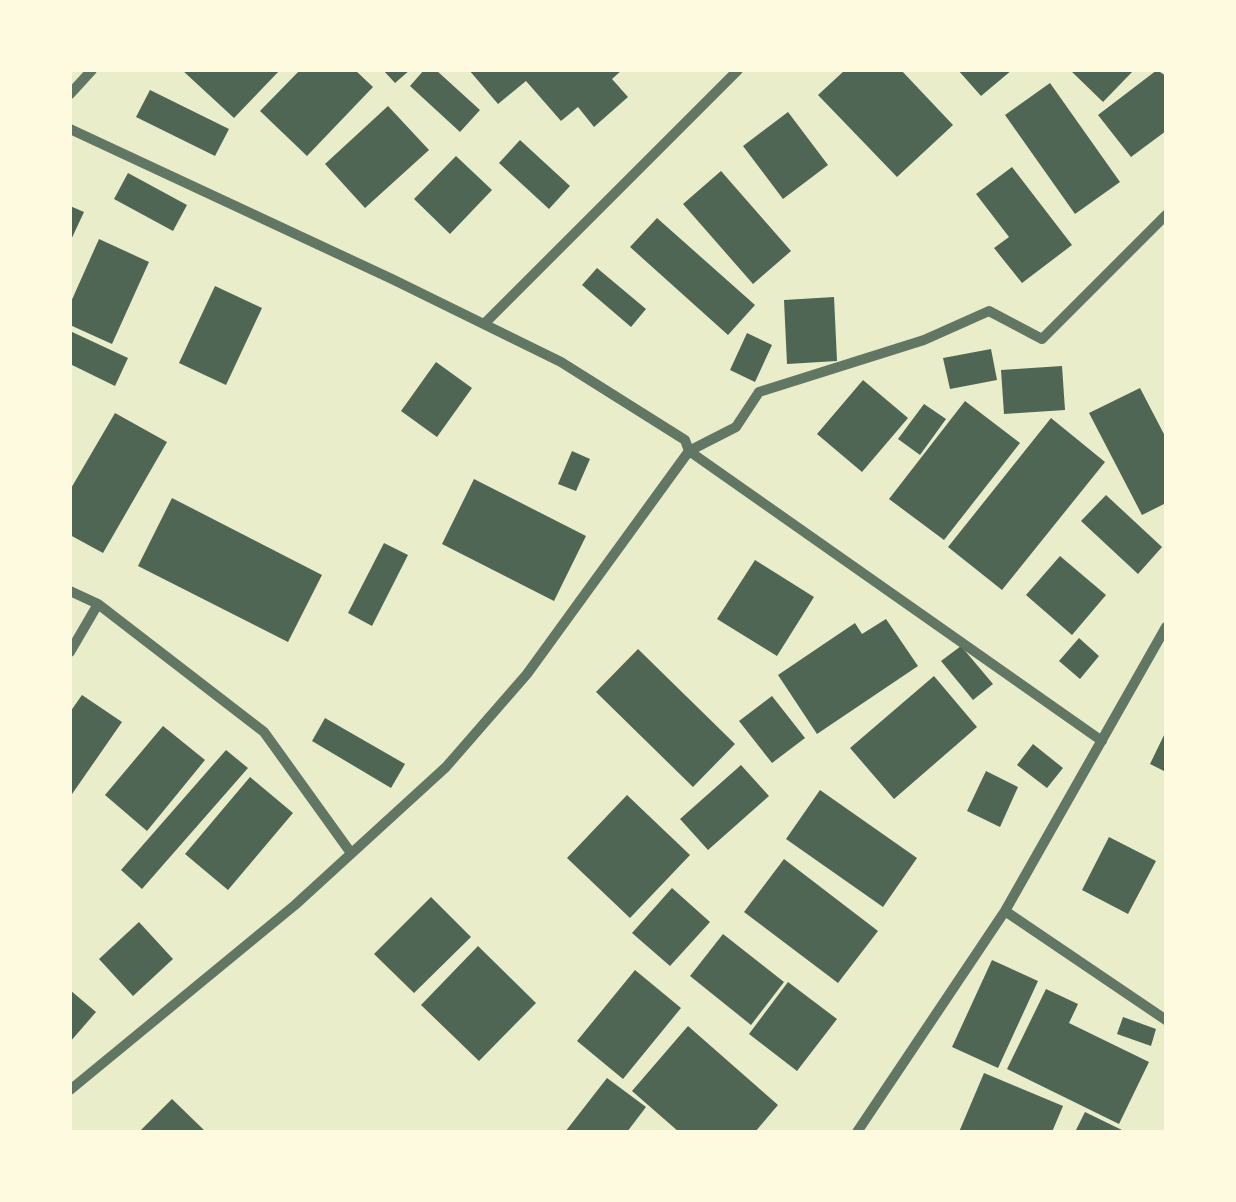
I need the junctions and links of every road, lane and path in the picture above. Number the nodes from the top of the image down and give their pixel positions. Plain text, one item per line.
1 (92, 70) edge
2 (738, 70) edge
3 (70, 94) edge
4 (70, 128) edge
5 (1166, 215) edge
6 (484, 324) junction
7 (689, 451) junction
8 (70, 590) edge
9 (98, 604) junction
10 (1166, 627) edge
11 (70, 652) edge
12 (1102, 741) junction
13 (351, 853) junction
14 (1004, 911) junction
15 (1166, 1020) edge
16 (70, 1090) edge
17 (857, 1132) edge

1 - 3 street
2 - 6 street
4 - 6 street
5 - 7 street
6 - 7 street
7 - 12 street
7 - 13 street
8 - 9 street
9 - 11 street
9 - 13 street
10 - 12 street
12 - 14 street
13 - 16 street
14 - 15 street
14 - 17 street

